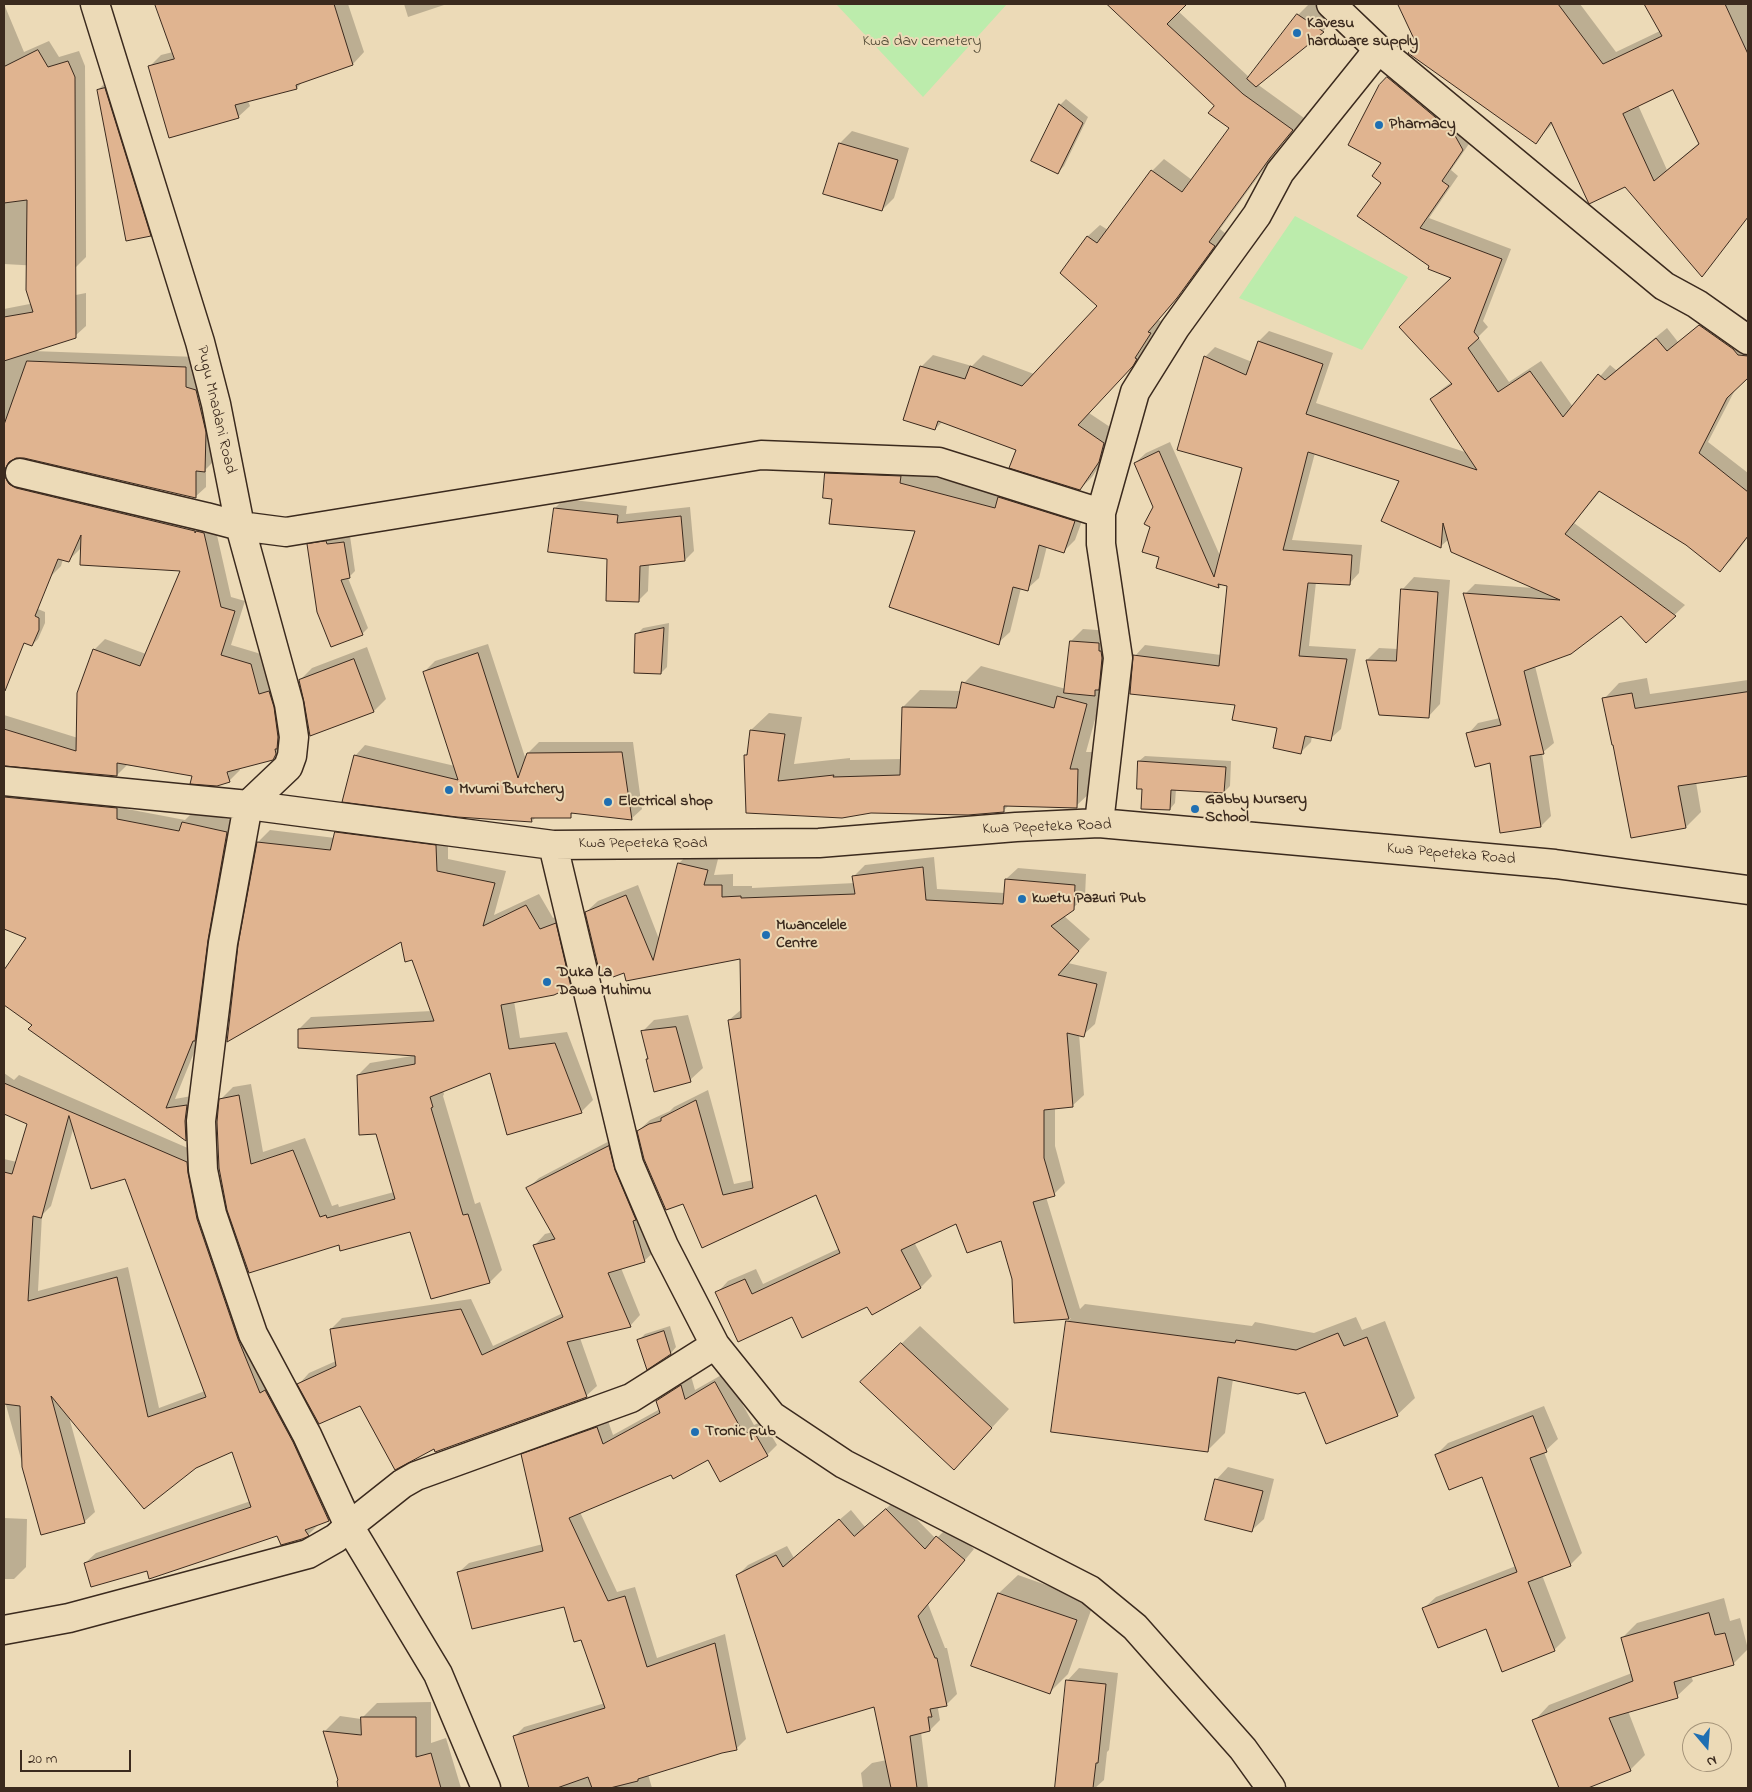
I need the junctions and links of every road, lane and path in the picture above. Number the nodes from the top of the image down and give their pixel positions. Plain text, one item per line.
1 (95, 4) edge
2 (1331, 4) edge
3 (1377, 48) junction
4 (1748, 340) edge
5 (20, 473) dead end
6 (1102, 513) junction
7 (240, 526) junction
8 (4, 782) edge
9 (248, 805) junction
10 (1099, 823) junction
11 (553, 845) junction
12 (1748, 890) edge
13 (715, 1345) junction
14 (349, 1526) junction
15 (4, 1630) edge
16 (486, 1788) edge
17 (1271, 1788) edge

1 - 7 street, Pugu Mnadani Road
2 - 3 street
3 - 4 street
3 - 6 street
5 - 7 street
6 - 7 street
6 - 10 street
7 - 9 street, Pugu Mnadani Road
8 - 9 street, Kwa Pepeteka Road
9 - 11 street, Kwa Pepeteka Road
9 - 14 street
10 - 11 street, Kwa Pepeteka Road
10 - 12 street, Kwa Pepeteka Road
11 - 13 street
13 - 14 street
13 - 17 street
14 - 15 street
14 - 16 street

